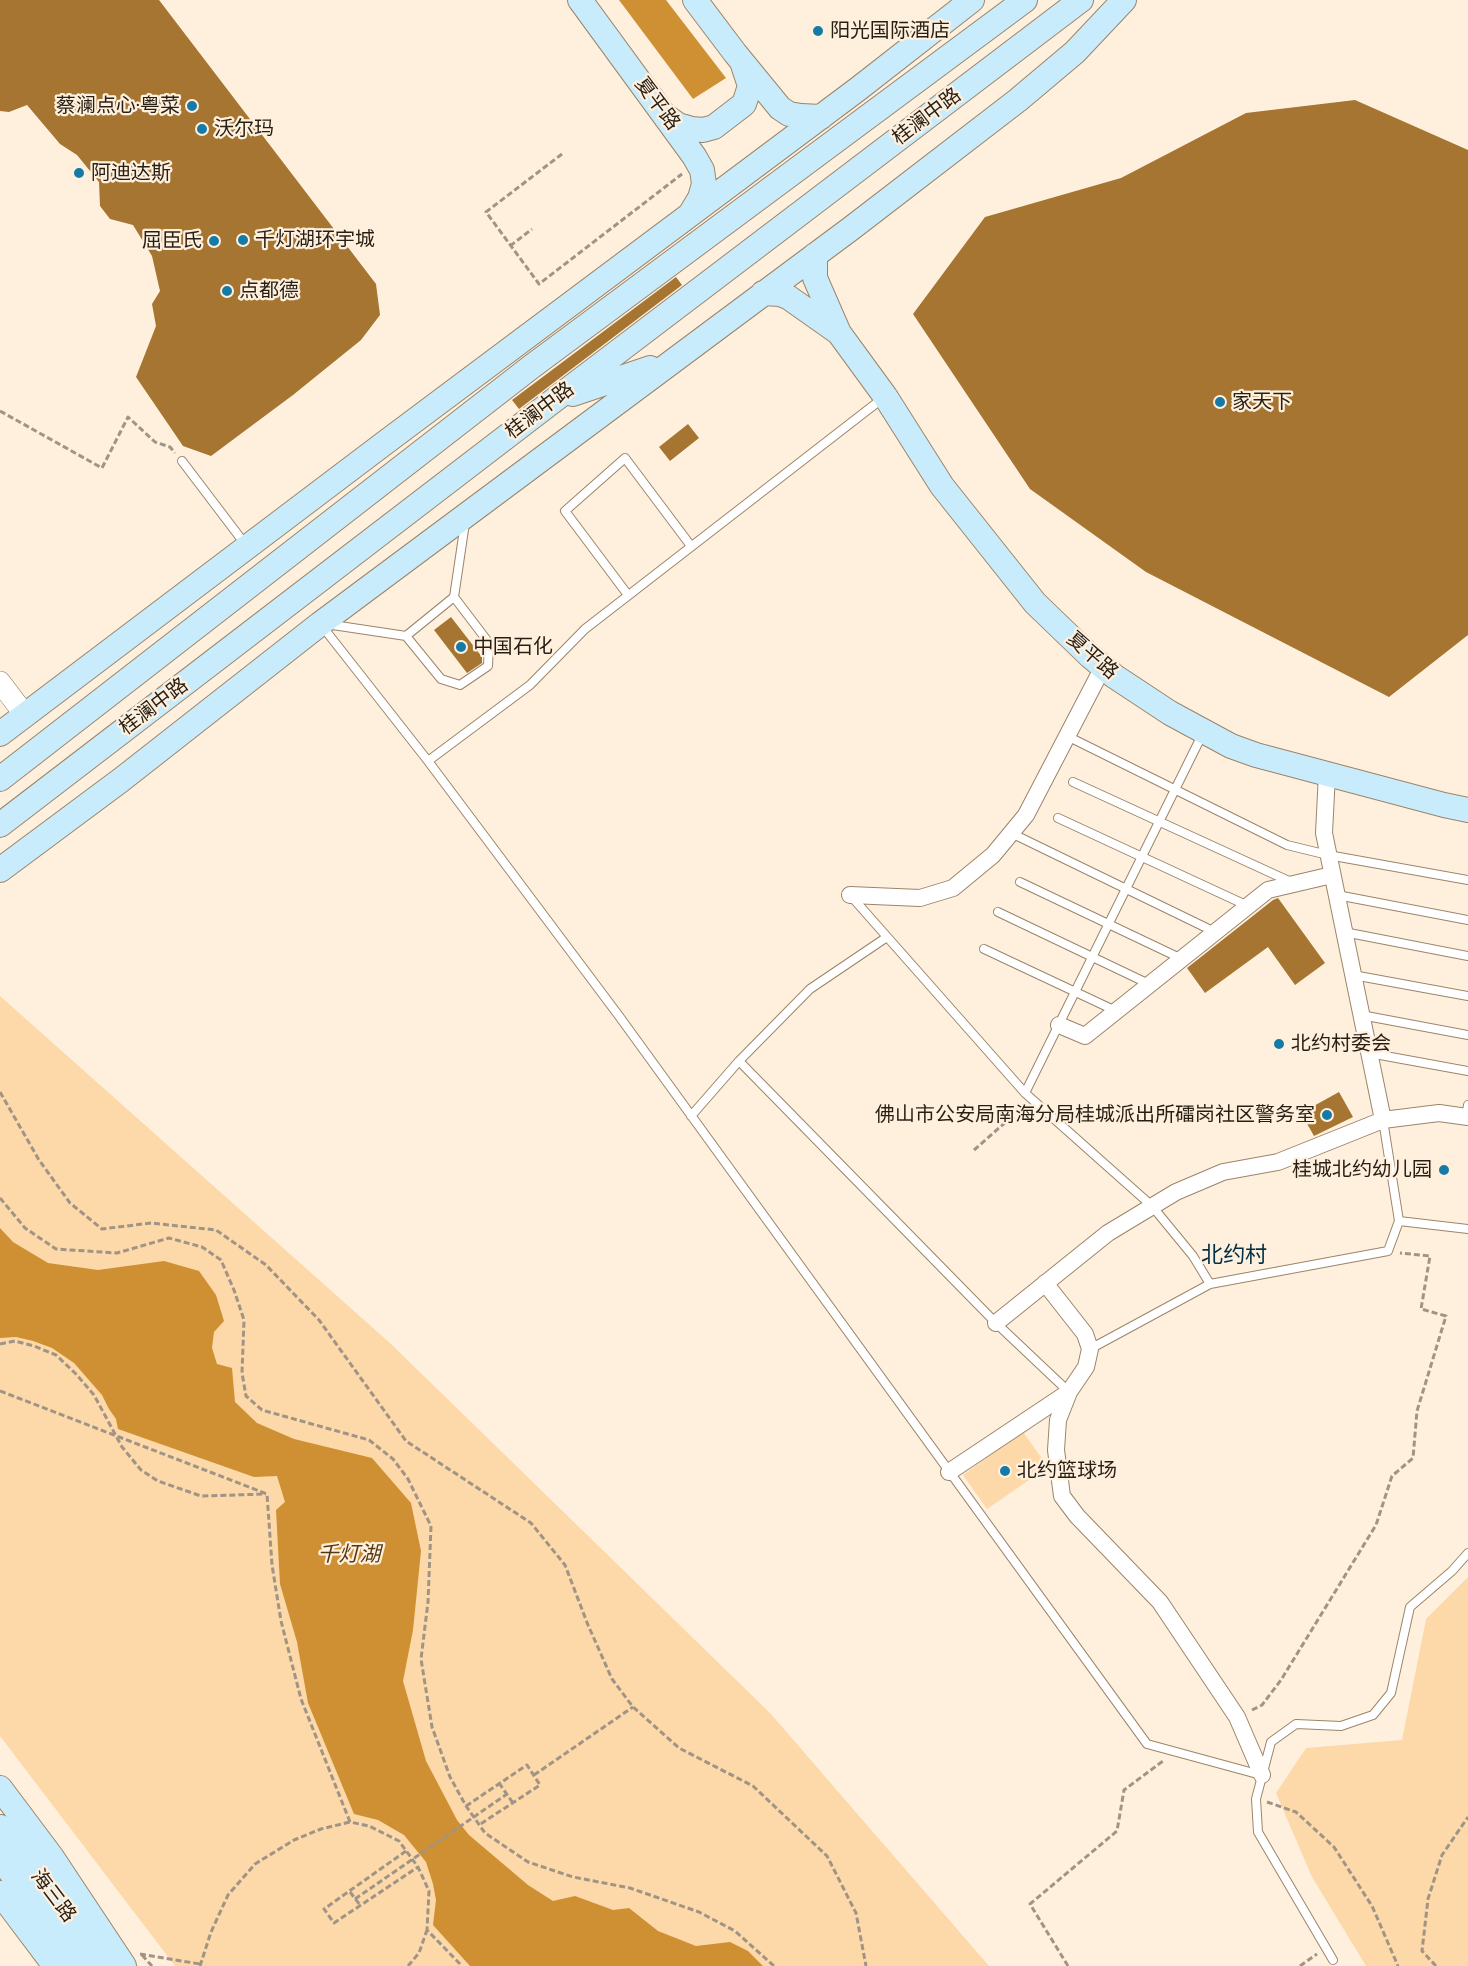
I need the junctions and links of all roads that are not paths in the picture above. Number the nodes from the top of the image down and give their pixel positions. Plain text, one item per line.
1 (580, 0) edge
2 (694, 0) edge
3 (972, 0) edge
4 (1025, 0) edge
5 (1081, 0) edge
6 (1124, 0) edge
7 (741, 62) junction
8 (667, 117) junction
9 (821, 117) junction
10 (689, 215) junction
11 (815, 255) junction
12 (620, 267) junction
13 (763, 293) junction
14 (839, 333) junction
15 (671, 361) junction
16 (531, 367) junction
17 (885, 396) junction
18 (553, 401) junction
19 (182, 461) road end
20 (467, 514) junction
21 (247, 546) junction
22 (691, 546) junction
23 (628, 595) junction
24 (454, 597) junction
25 (320, 624) junction
26 (406, 636) junction
27 (1103, 667) junction
28 (0, 682) edge
29 (25, 715) junction
30 (1203, 732) junction
31 (0, 734) edge
32 (1067, 736) junction
33 (428, 760) junction
34 (1327, 774) junction
35 (0, 780) edge
36 (1073, 782) dead end
37 (1175, 789) junction
38 (1468, 810) edge
39 (1058, 818) dead end
40 (1159, 822) junction
41 (0, 825) edge
42 (1011, 832) junction
43 (1328, 855) junction
44 (1142, 857) junction
45 (0, 870) edge
46 (1332, 875) junction
47 (1468, 880) edge
48 (1020, 882) dead end
49 (1295, 884) junction
50 (1126, 888) junction
51 (850, 895) joint
52 (1337, 895) junction
53 (1248, 906) junction
54 (998, 912) dead end
55 (1468, 920) edge
56 (1109, 924) junction
57 (1215, 932) junction
58 (1344, 932) junction
59 (887, 937) junction
60 (984, 949) dead end
61 (1468, 956) edge
62 (1092, 957) junction
63 (1182, 959) junction
64 (1353, 975) junction
65 (1150, 984) junction
66 (1075, 992) junction
67 (1468, 996) edge
68 (1116, 1011) junction
69 (1361, 1015) junction
70 (1059, 1025) junction
71 (1468, 1035) edge
72 (1369, 1053) junction
73 (739, 1061) junction
74 (1468, 1071) edge
75 (1025, 1093) junction
76 (1467, 1113) edge
77 (691, 1116) junction
78 (1383, 1120) junction
79 (1152, 1206) junction
80 (1399, 1221) junction
81 (1468, 1229) edge
82 (1045, 1283) junction
83 (1210, 1284) junction
84 (996, 1323) junction
85 (1090, 1348) junction
86 (1069, 1392) junction
87 (949, 1472) junction
88 (1468, 1553) edge
89 (1262, 1775) junction
90 (0, 1788) edge
91 (0, 1827) edge
92 (0, 1858) edge
93 (0, 1893) edge
94 (1333, 1960) dead end
95 (55, 1966) edge
96 (81, 1966) edge
97 (105, 1966) edge
98 (124, 1966) edge

1 - 8 main road, 夏平路
2 - 7 main road
3 - 9 main road
4 - 16 main road, 桂澜中路
5 - 18 main road, 桂澜中路
6 - 11 main road
7 - 8 main road
7 - 9 main road
8 - 10 main road, 夏平路
9 - 10 main road
10 - 12 main road
11 - 13 main road
11 - 14 main road, 夏平路
12 - 16 main road
12 - 21 main road
13 - 14 main road, 夏平路
13 - 15 main road
14 - 17 main road, 夏平路
15 - 18 main road
15 - 20 main road
16 - 35 main road, 桂澜中路
17 - 22 lane
17 - 27 main road, 夏平路
18 - 41 main road, 桂澜中路
19 - 21 lane
20 - 24 lane
20 - 25 main road
21 - 29 main road
22 - 23 lane
22 - 23 lane
23 - 33 lane
24 - 26 lane
24 - 26 lane
25 - 26 lane
25 - 33 lane
25 - 45 main road
27 - 30 main road, 夏平路
27 - 32 street
28 - 29 street
29 - 31 main road
30 - 34 main road, 夏平路
30 - 37 lane
32 - 37 lane
32 - 42 street
33 - 77 lane
34 - 38 main road, 夏平路
34 - 43 street
36 - 40 lane
37 - 40 lane
37 - 43 lane
39 - 44 lane
40 - 44 lane
40 - 49 lane
42 - 50 lane
42 - 51 street
43 - 46 street
43 - 47 lane
44 - 50 lane
44 - 53 lane
46 - 49 street
46 - 52 street
48 - 56 lane
49 - 53 street
50 - 56 lane
50 - 57 lane
51 - 59 lane
52 - 55 lane
52 - 58 street
53 - 57 street
54 - 62 lane
56 - 62 lane
56 - 63 lane
57 - 63 street
58 - 61 lane
58 - 64 street
59 - 73 lane
59 - 75 lane
60 - 66 lane
62 - 65 lane
62 - 66 lane
63 - 65 street
64 - 67 lane
64 - 69 street
65 - 68 street
66 - 68 lane
66 - 70 lane
68 - 70 street
69 - 71 lane
69 - 72 street
70 - 75 lane
72 - 74 lane
72 - 78 street
73 - 77 lane
73 - 84 lane
75 - 79 lane
76 - 78 street
77 - 87 lane
78 - 79 street
78 - 80 lane
79 - 82 street
79 - 83 lane
80 - 81 lane
80 - 83 lane
82 - 84 street
82 - 85 street
83 - 85 lane
84 - 86 lane
85 - 86 street
86 - 87 street
86 - 89 street
87 - 89 lane
88 - 89 lane
89 - 94 lane
90 - 98 main road
91 - 97 main road, 海三路
92 - 96 main road, 海三路
93 - 95 main road

